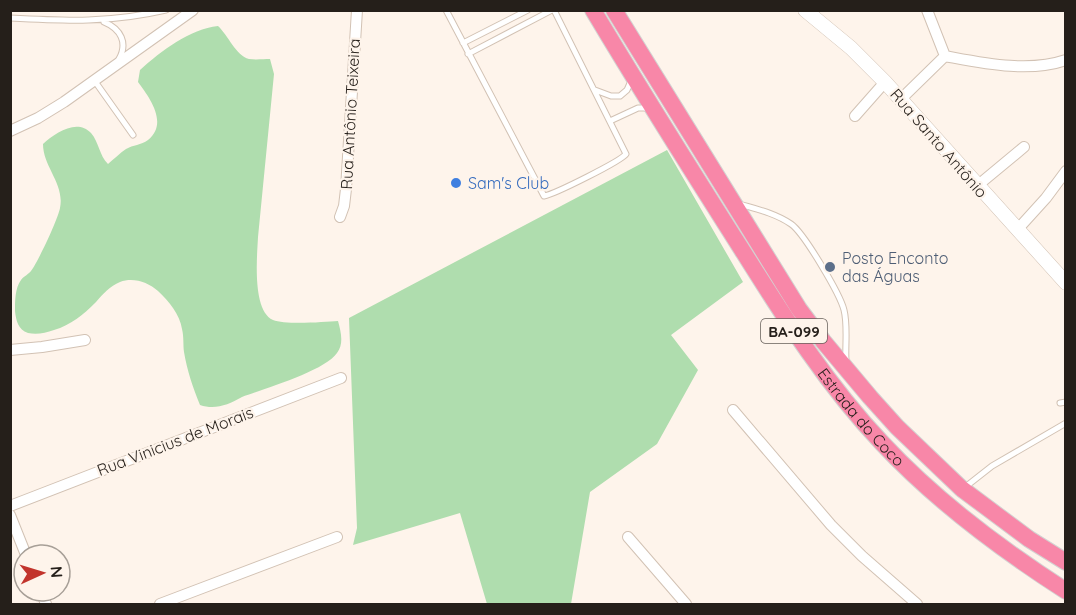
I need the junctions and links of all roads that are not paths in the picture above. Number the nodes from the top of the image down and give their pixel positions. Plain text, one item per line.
1 (166, 10) edge
2 (193, 10) edge
3 (357, 10) edge
4 (446, 10) edge
5 (553, 10) edge
6 (592, 10) edge
7 (614, 10) edge
8 (805, 10) edge
9 (927, 10) edge
10 (528, 11) edge
11 (13, 18) edge
12 (102, 21) junction
13 (507, 21) junction
14 (532, 21) junction
15 (487, 31) junction
16 (512, 31) junction
17 (492, 42) junction
18 (463, 44) junction
19 (468, 54) junction
20 (945, 56) junction
21 (1065, 60) edge
22 (112, 68) junction
23 (633, 76) junction
24 (94, 80) junction
25 (885, 82) junction
26 (595, 90) junction
27 (901, 99) junction
28 (653, 109) junction
29 (855, 116) dead end
30 (610, 121) junction
31 (10, 131) edge
32 (132, 135) dead end
33 (1024, 147) dead end
34 (1065, 171) edge
35 (977, 186) junction
36 (733, 202) junction
37 (340, 217) dead end
38 (1017, 230) junction
39 (1065, 283) edge
40 (84, 340) dead end
41 (10, 350) edge
42 (847, 369) junction
43 (340, 378) dead end
44 (733, 410) dead end
45 (1065, 423) edge
46 (962, 489) junction
47 (10, 506) edge
48 (10, 515) edge
49 (337, 537) dead end
50 (628, 537) dead end
51 (21, 543) edge
52 (1065, 562) edge
53 (1065, 591) edge
54 (160, 604) edge
55 (686, 604) edge
56 (918, 604) edge

1 - 12 lane
2 - 22 street
3 - 37 street, Rua Antônio Teixeira
4 - 18 lane
5 - 14 lane
5 - 26 lane
6 - 23 highway, Estrada do Coco / BA-099
7 - 36 highway, Estrada do Coco / BA-099
8 - 25 street, Rua Santo Antônio
9 - 20 street
10 - 13 lane
10 - 14 lane
11 - 12 lane
12 - 22 lane
13 - 15 lane
13 - 16 lane
14 - 16 lane
15 - 17 lane
15 - 18 lane
16 - 17 lane
17 - 19 lane
18 - 19 lane
19 - 30 lane
20 - 21 street
20 - 27 street
22 - 24 street
23 - 26 lane
23 - 28 highway, Estrada do Coco / BA-099
24 - 31 street
24 - 32 lane
25 - 27 street, Rua Santo Antônio
25 - 29 street
26 - 30 lane
27 - 35 street, Rua Santo Antônio
28 - 30 lane
28 - 53 highway, Estrada do Coco / BA-099
33 - 35 street
34 - 38 street
35 - 38 street, Rua Santo Antônio
36 - 42 highway, Estrada do Coco / BA-099
36 - 42 lane
38 - 39 street, Rua Santo Antônio
40 - 41 street
42 - 46 highway, Estrada do Coco / BA-099
43 - 47 street, Rua Vinicius de Morais
44 - 56 street
45 - 46 lane
46 - 52 highway, Estrada do Coco / BA-099
48 - 51 street
49 - 54 street
50 - 55 street

